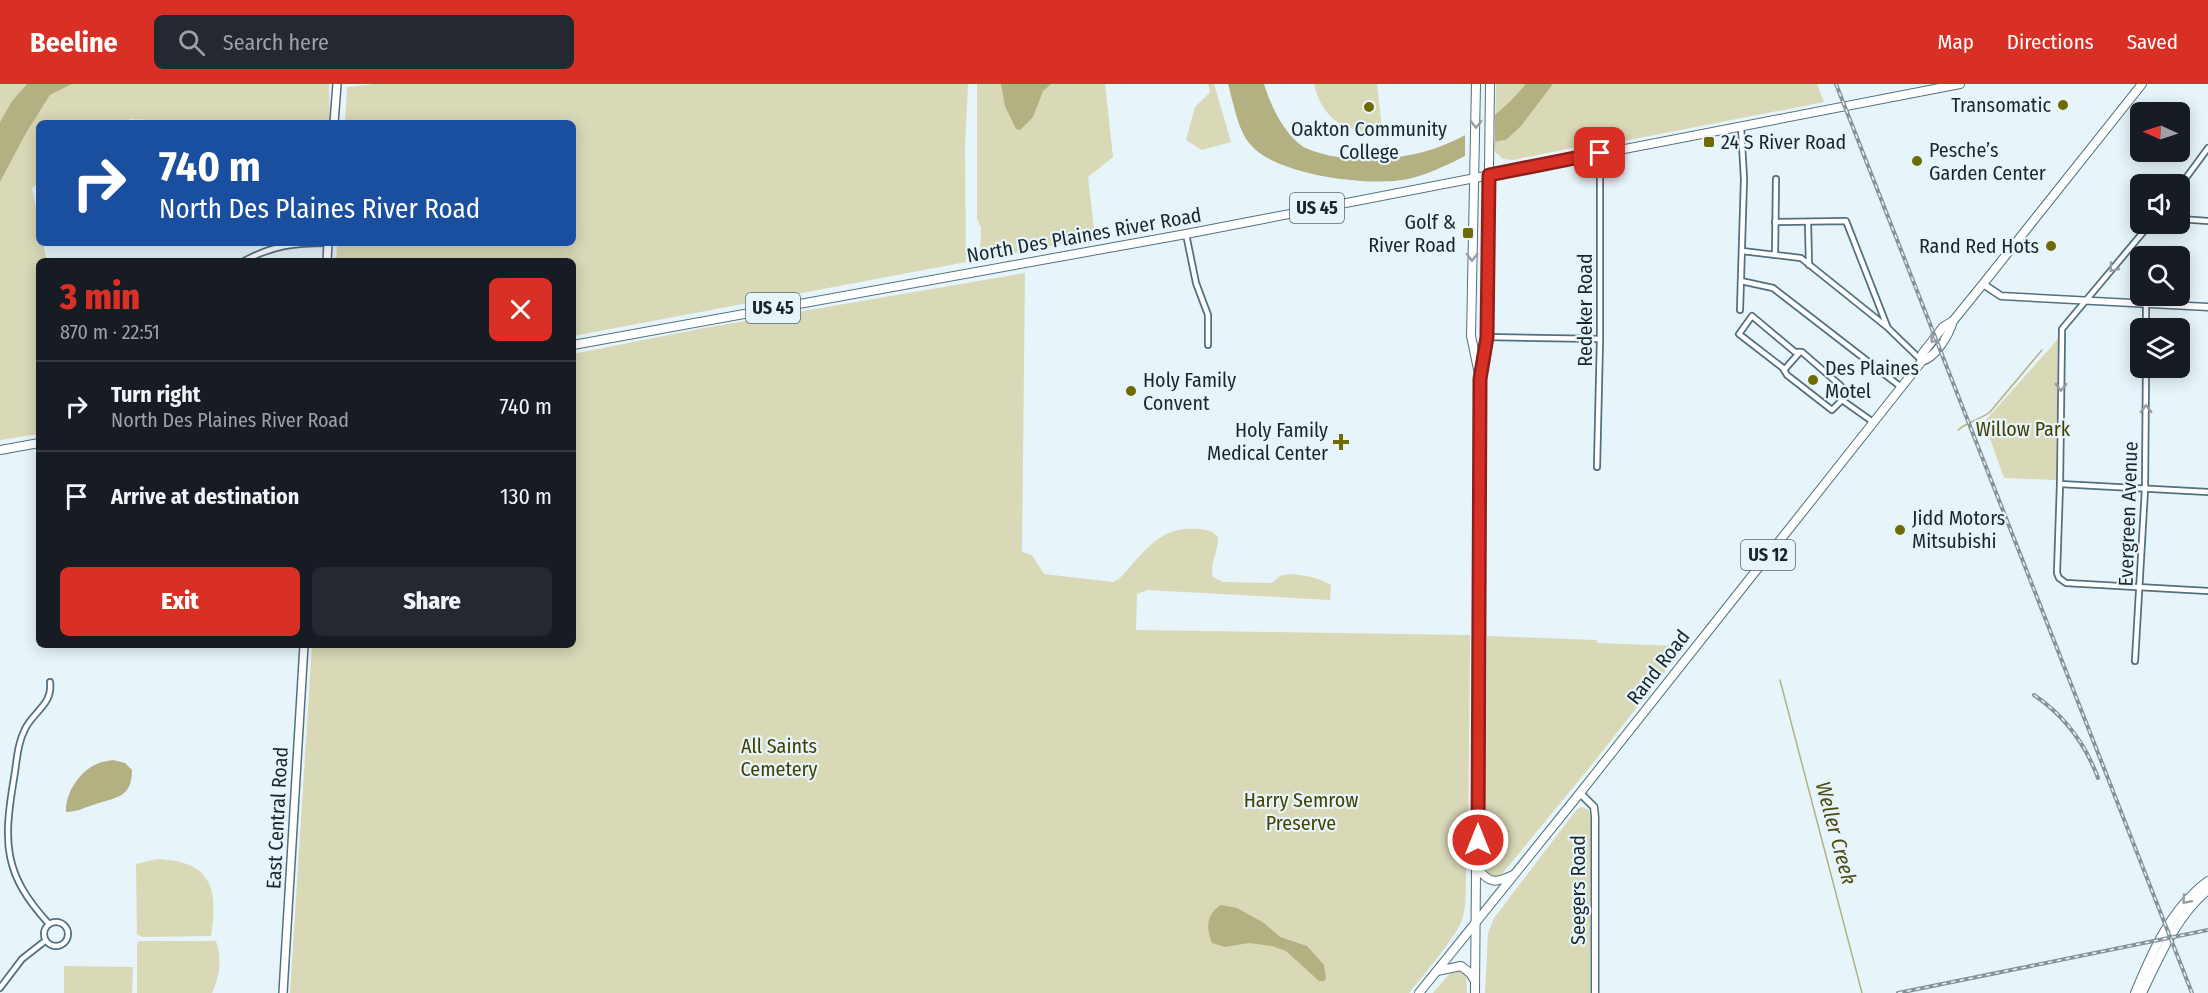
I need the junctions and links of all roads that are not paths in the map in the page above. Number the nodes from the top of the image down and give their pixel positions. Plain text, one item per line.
1 (337, 84) edge
2 (1476, 84) edge
3 (1960, 84) edge
4 (2135, 84) edge
5 (2142, 84) edge
6 (1490, 85) edge
7 (2126, 103) junction
8 (334, 120) edge
9 (1741, 126) junction
10 (2208, 148) edge
11 (1600, 153) junction
12 (2189, 174) edge
13 (1489, 175) junction
14 (1475, 178) junction
15 (1776, 179) dead end
16 (2190, 220) edge
17 (2208, 221) edge
18 (1775, 222) junction
19 (1808, 222) junction
20 (1186, 234) junction
21 (2142, 234) edge
22 (281, 246) edge
23 (1742, 251) junction
24 (1775, 255) junction
25 (250, 258) edge
26 (1809, 265) junction
27 (1741, 281) junction
28 (1983, 284) junction
29 (2086, 301) junction
30 (2130, 303) edge
31 (2187, 306) edge
32 (2208, 307) edge
33 (1740, 310) dead end
34 (1887, 327) junction
35 (1487, 337) junction
36 (1600, 339) junction
37 (576, 344) edge
38 (1208, 345) dead end
39 (1800, 352) junction
40 (1922, 361) junction
41 (1784, 370) junction
42 (2146, 378) edge
43 (1480, 379) junction
44 (1901, 387) junction
45 (1842, 400) junction
46 (1873, 422) junction
47 (36, 444) edge
48 (0, 450) edge
49 (1597, 467) dead end
50 (2060, 484) junction
51 (2145, 489) junction
52 (2208, 492) edge
53 (2140, 587) junction
54 (2208, 591) edge
55 (303, 648) edge
56 (2135, 661) dead end
57 (50, 682) dead end
58 (1580, 793) junction
59 (1478, 868) junction
60 (1514, 874) junction
61 (2208, 880) edge
62 (2208, 890) edge
63 (1477, 921) junction
64 (49, 924) junction
65 (45, 940) junction
66 (1436, 972) junction
67 (1476, 983) junction
68 (0, 988) edge
69 (283, 993) edge
70 (1419, 993) edge
71 (1475, 993) edge
72 (1594, 993) edge
73 (2135, 993) edge
74 (2142, 993) edge

1 - 8 main road
2 -> 14 main road
3 - 9 main road, US 45
4 - 7 main road
5 - 7 main road, Rand Road / US 12
6 - 13 main road
7 - 28 main road, Rand Road / US 12
9 - 11 main road, US 45
9 - 23 street
10 - 12 street
11 - 13 main road, North Des Plaines River Road / US 45
11 - 36 street, Redeker Road
13 - 14 main road, North Des Plaines River Road / US 45
13 - 35 main road
14 - 20 main road, North Des Plaines River Road / US 45
14 -> 43 main road
15 - 18 street
16 - 17 street
18 - 19 street
18 - 24 street
19 - 26 street
19 - 34 street
20 - 37 main road, North Des Plaines River Road / US 45
20 - 38 street
21 -> 29 street
22 - 25 street
23 - 24 street
23 - 27 street
24 - 26 street
26 - 34 street
27 - 33 street
27 - 44 street
28 - 29 street
28 - 40 main road, Rand Road / US 12
29 - 30 street
29 -> 50 street
31 - 32 street
34 - 40 street
35 - 36 street
35 - 43 main road
36 - 49 street, Redeker Road
39 - 41 street
39 - 41 street
39 - 45 street
40 - 44 main road, Rand Road / US 12
41 - 45 street
51 -> 42 street, Evergreen Avenue
43 - 59 main road
44 - 46 main road, Rand Road / US 12
45 - 46 street
46 - 58 main road, Rand Road / US 12
47 - 48 main road
50 - 51 street
50 - 53 street
51 - 52 street
51 - 53 street, Evergreen Avenue
53 - 54 street
53 - 56 street, Evergreen Avenue
55 - 69 main road, East Central Road
57 - 64 street
58 - 60 main road, Rand Road / US 12
58 - 72 street, Seegers Road
59 - 60 main road
59 - 63 main road
60 - 63 main road, Rand Road / US 12
61 -> 73 main road
62 - 74 main road
63 - 66 main road, Rand Road / US 12
63 - 67 main road
64 - 65 street
64 - 65 street
65 - 68 street
66 - 67 main road
66 - 70 main road, Rand Road / US 12
67 - 71 main road

